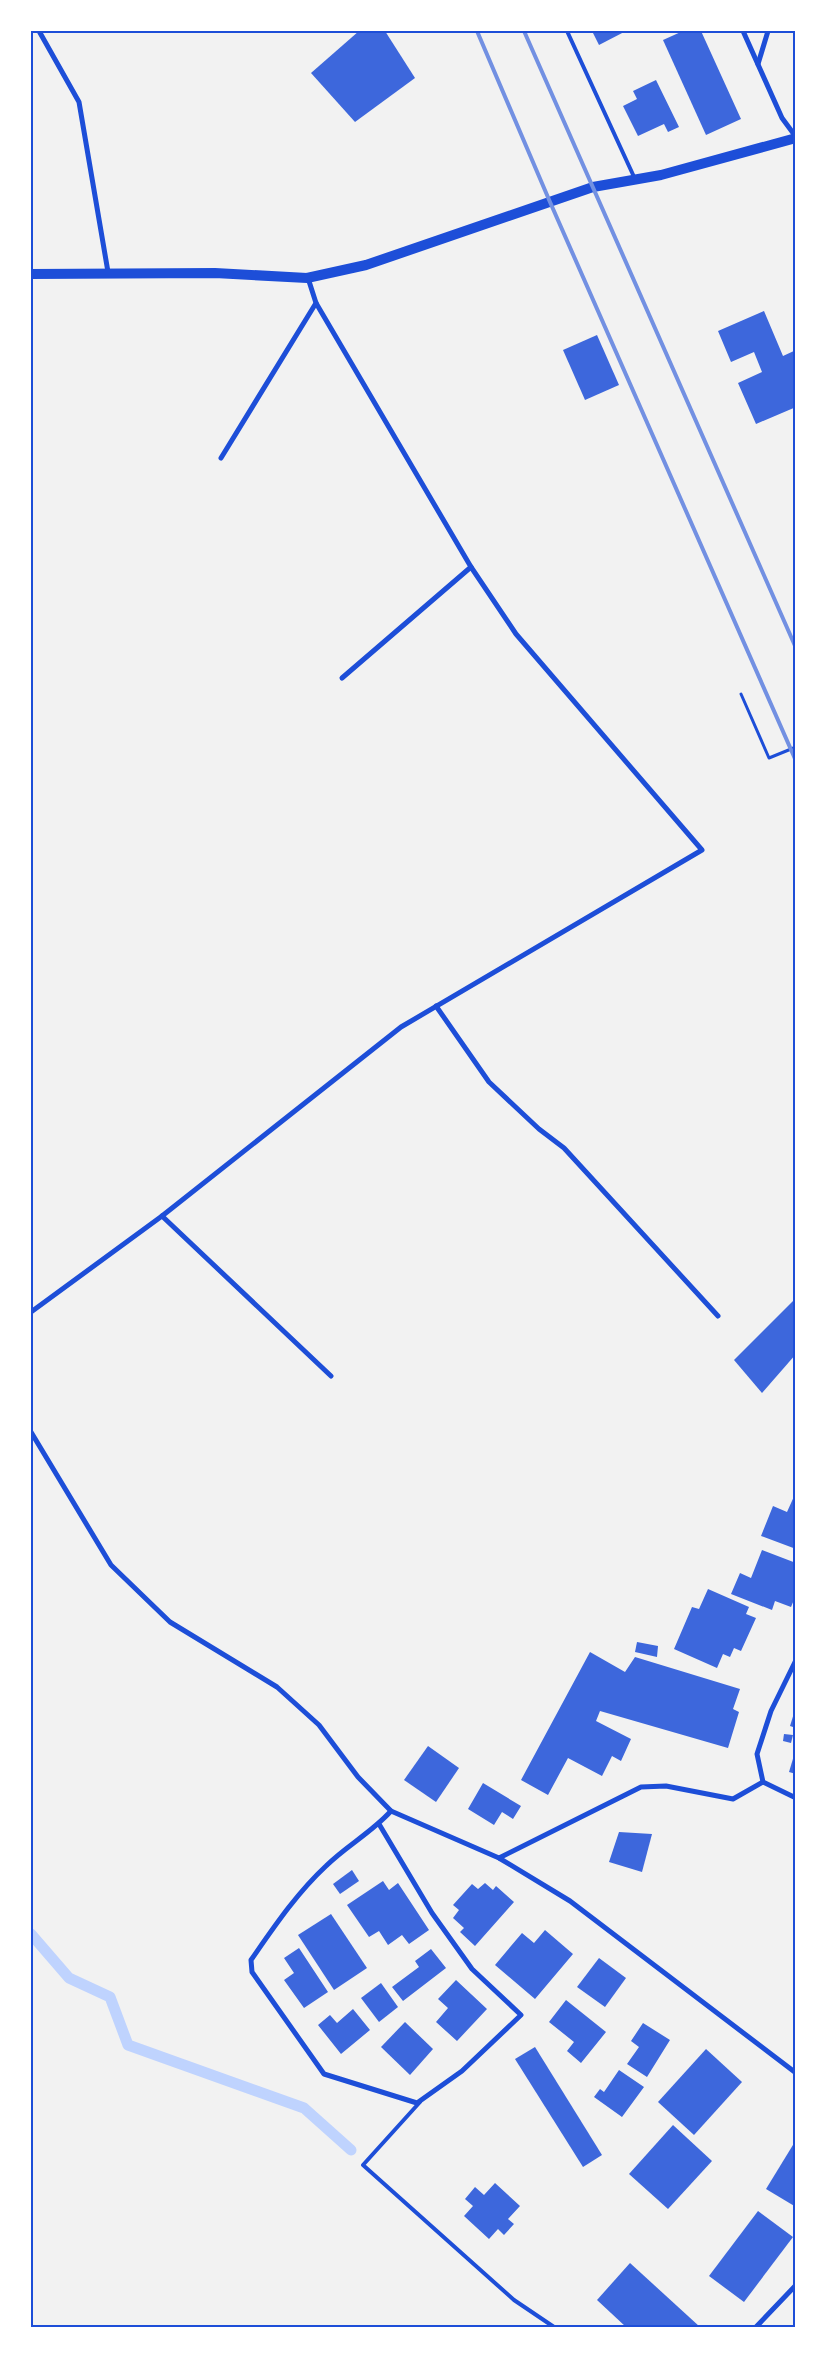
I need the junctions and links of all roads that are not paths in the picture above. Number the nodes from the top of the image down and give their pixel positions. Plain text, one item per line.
1 (39, 31) edge
2 (567, 31) edge
3 (743, 31) edge
4 (768, 31) edge
5 (758, 64) junction
6 (796, 137) edge
7 (635, 179) junction
8 (108, 272) junction
9 (31, 274) edge
10 (308, 278) junction
11 (316, 303) junction
12 (221, 458) dead end
13 (472, 567) junction
14 (342, 678) dead end
15 (436, 1006) junction
16 (162, 1216) junction
17 (31, 1312) edge
18 (718, 1316) dead end
19 (331, 1376) dead end
20 (31, 1432) edge
21 (796, 1660) edge
22 (763, 1782) junction
23 (796, 1798) edge
24 (391, 1812) junction
25 (379, 1824) junction
26 (498, 1858) junction
27 (796, 2074) edge
28 (420, 2102) junction
29 (796, 2284) edge
30 (554, 2327) edge
31 (756, 2327) edge

1 - 8 street
2 - 7 lane
3 - 5 street
4 - 5 street
5 - 6 street
6 - 7 main road
7 - 10 main road
8 - 9 main road
8 - 10 main road
10 - 11 street
11 - 12 street
11 - 13 street
13 - 14 street
13 - 15 street
15 - 16 street
15 - 18 street
16 - 17 street
16 - 19 street
20 - 24 street
21 - 22 street
22 - 23 street
22 - 26 street
24 - 25 street
24 - 26 street
25 - 28 street
25 - 28 street
26 - 27 street
28 - 30 lane
29 - 31 street

